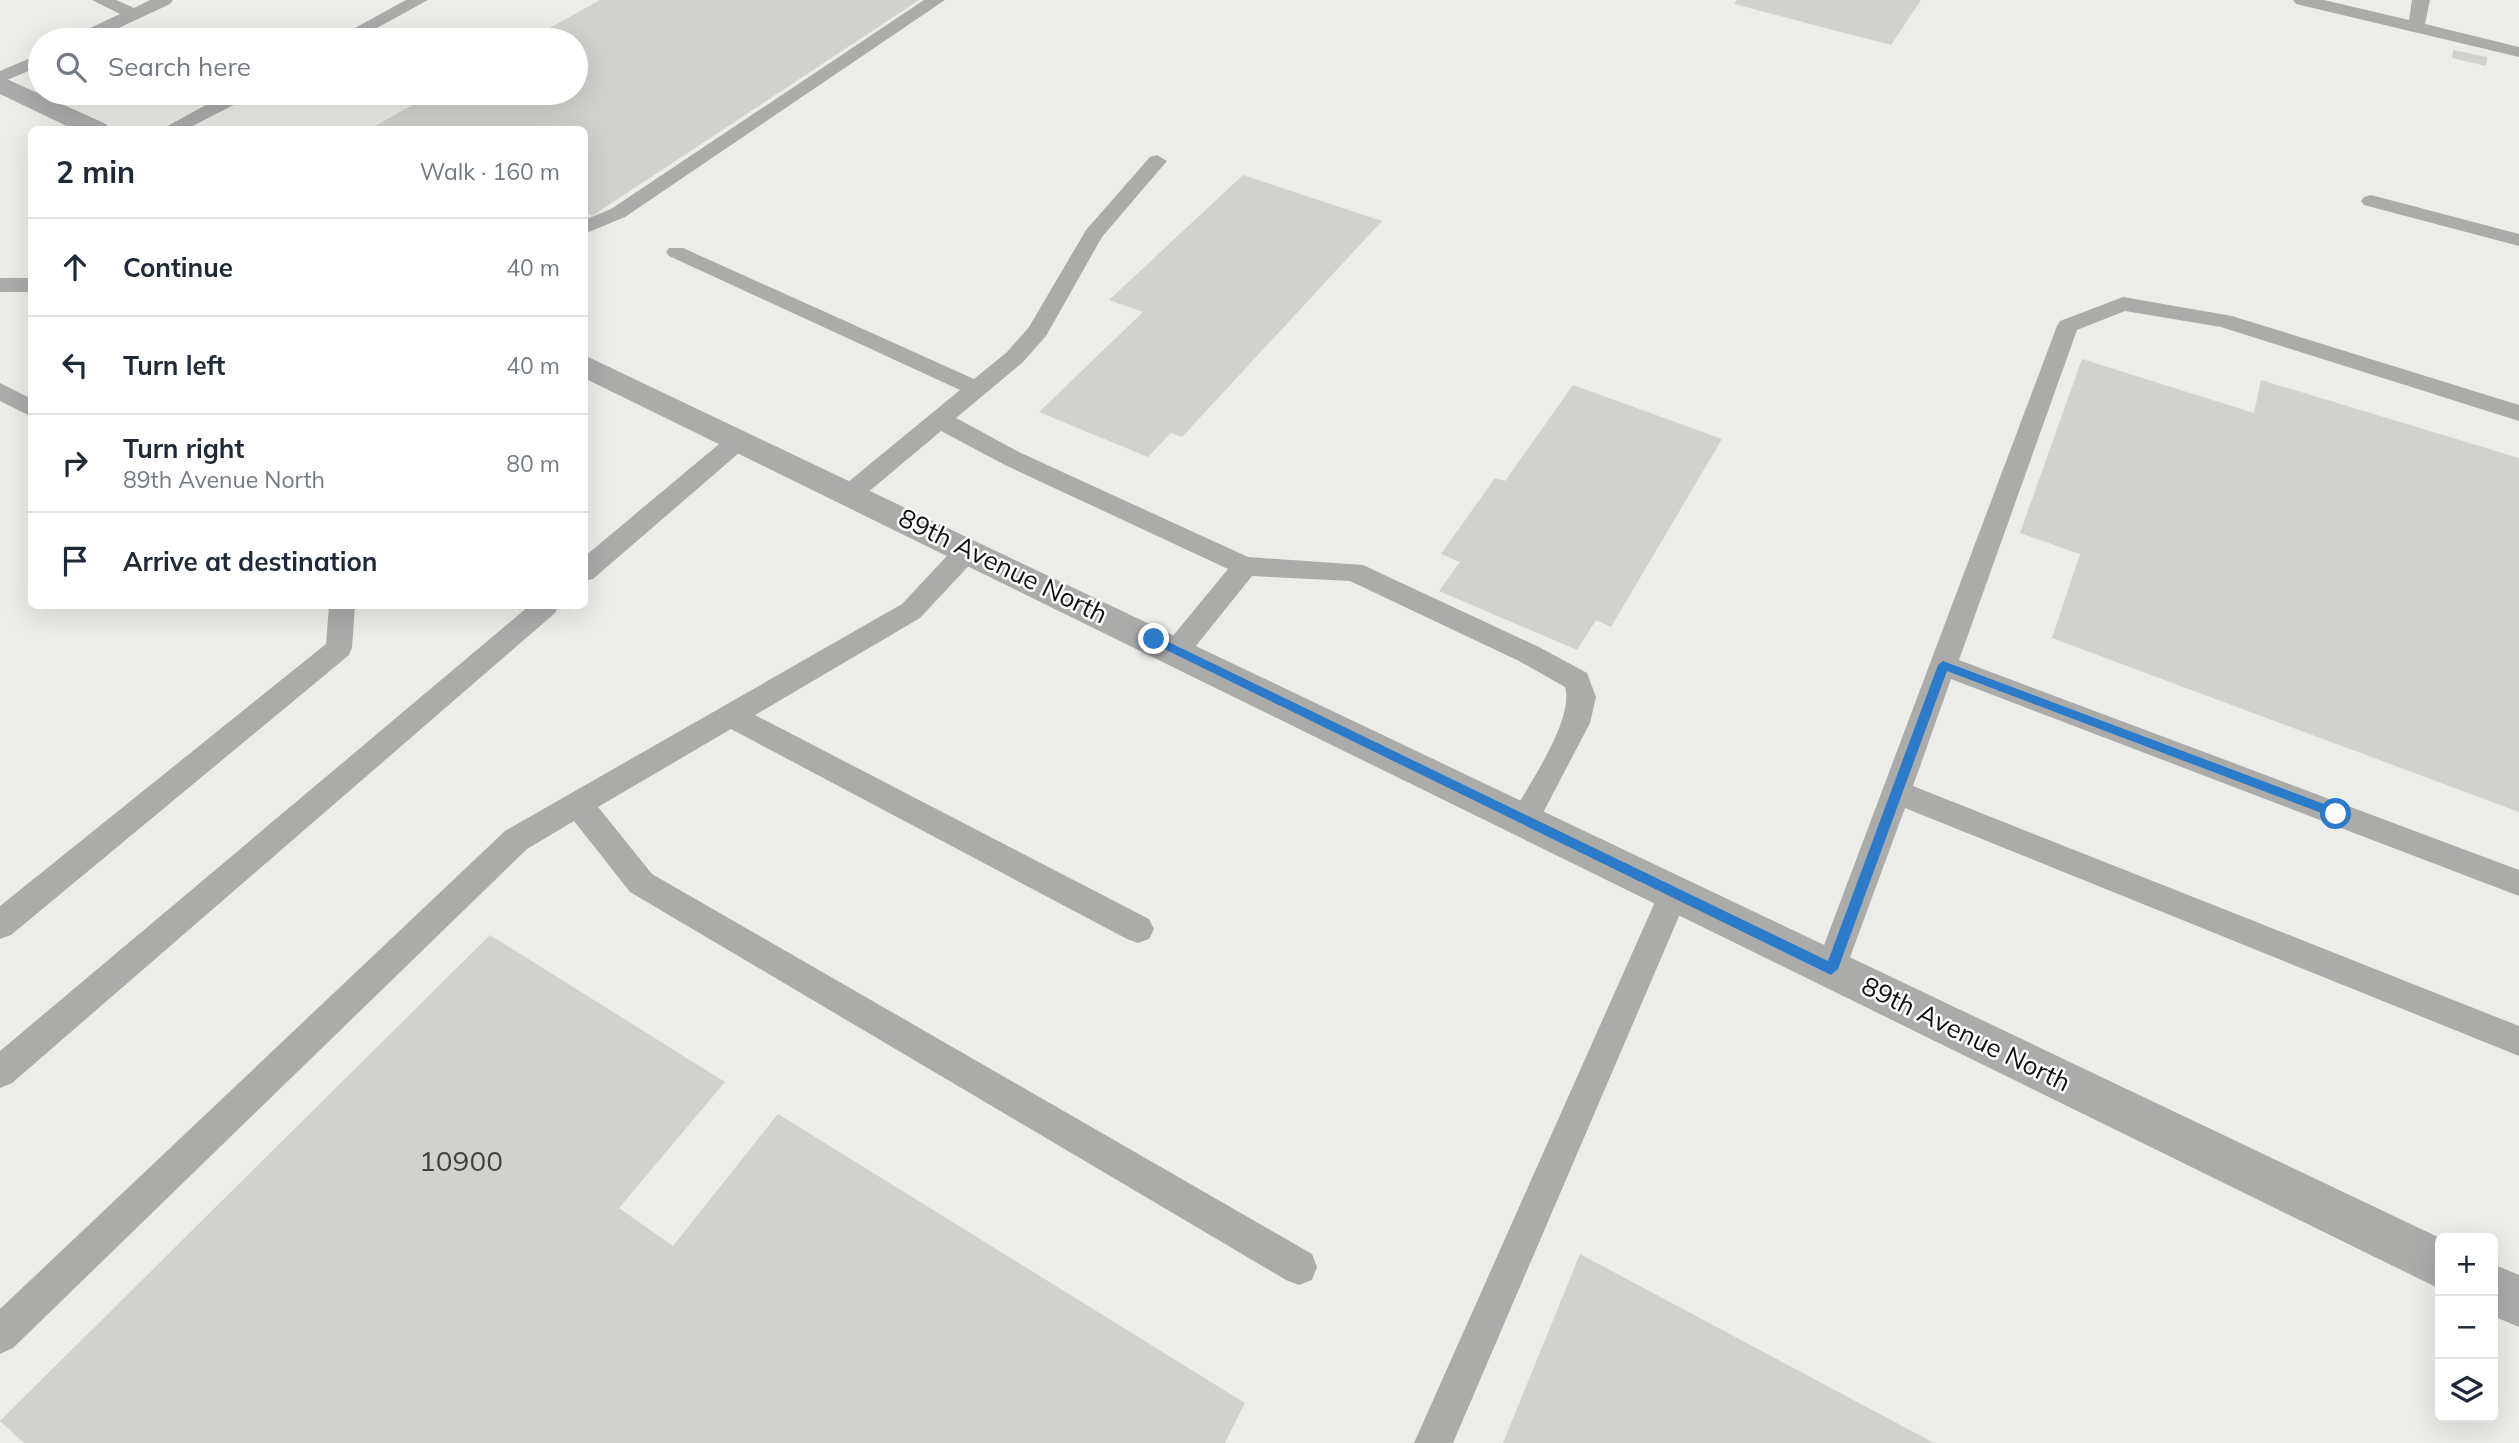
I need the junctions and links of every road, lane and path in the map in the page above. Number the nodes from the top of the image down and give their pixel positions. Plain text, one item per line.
1 (101, 0) edge
2 (164, 0) edge
3 (419, 0) edge
4 (936, 0) edge
5 (2302, 0) edge
6 (2421, 0) edge
7 (134, 14) junction
8 (104, 28) edge
9 (365, 28) edge
10 (2416, 28) junction
11 (2519, 52) edge
12 (28, 65) edge
13 (0, 78) edge
14 (0, 84) edge
15 (28, 97) edge
16 (44, 105) edge
17 (218, 105) edge
18 (89, 126) edge
19 (177, 126) edge
20 (1157, 161) dead end
21 (2371, 201) dead end
22 (588, 226) edge
23 (2519, 240) edge
24 (676, 252) dead end
25 (0, 285) edge
26 (28, 285) edge
27 (588, 367) edge
28 (977, 389) junction
29 (0, 391) edge
30 (28, 407) edge
31 (2519, 413) edge
32 (940, 420) junction
33 (739, 440) junction
34 (851, 493) junction
35 (968, 550) junction
36 (1245, 566) junction
37 (588, 569) edge
38 (342, 609) edge
39 (542, 609) edge
40 (1177, 650) junction
41 (1943, 665) junction
42 (731, 716) junction
43 (1897, 792) junction
44 (578, 804) junction
45 (1524, 821) junction
46 (2519, 883) edge
47 (1674, 893) junction
48 (0, 925) edge
49 (1138, 929) dead end
50 (1831, 969) junction
51 (2519, 1041) edge
52 (0, 1072) edge
53 (2435, 1262) edge
54 (1299, 1267) dead end
55 (2498, 1292) edge
56 (2519, 1302) edge
57 (0, 1335) edge
58 (1433, 1443) edge

1 - 7 lane
2 - 7 lane
3 - 9 lane
4 - 22 lane
5 - 10 lane
6 - 10 lane
7 - 8 lane
10 - 11 lane
12 - 13 lane
14 - 15 street
16 - 18 street
17 - 19 lane
20 - 28 lane
21 - 23 lane
24 - 28 lane
25 - 26 lane
27 - 33 street, 89th Avenue North
28 - 32 lane
29 - 30 lane
31 - 41 lane
32 - 34 lane
32 - 36 lane
33 - 34 street, 89th Avenue North
33 - 37 lane
34 - 35 street, 89th Avenue North
35 - 40 street, 89th Avenue North
35 - 42 lane
36 - 40 lane
36 - 45 lane
38 - 48 lane
39 - 52 lane
40 - 45 street, 89th Avenue North
41 - 43 lane
41 - 46 lane
42 - 44 lane
42 - 49 lane
43 - 50 lane
43 - 51 lane
44 - 54 lane
44 - 57 lane
45 - 47 street, 89th Avenue North
47 - 50 street, 89th Avenue North
47 - 58 lane
50 - 53 street, 89th Avenue North
55 - 56 street

